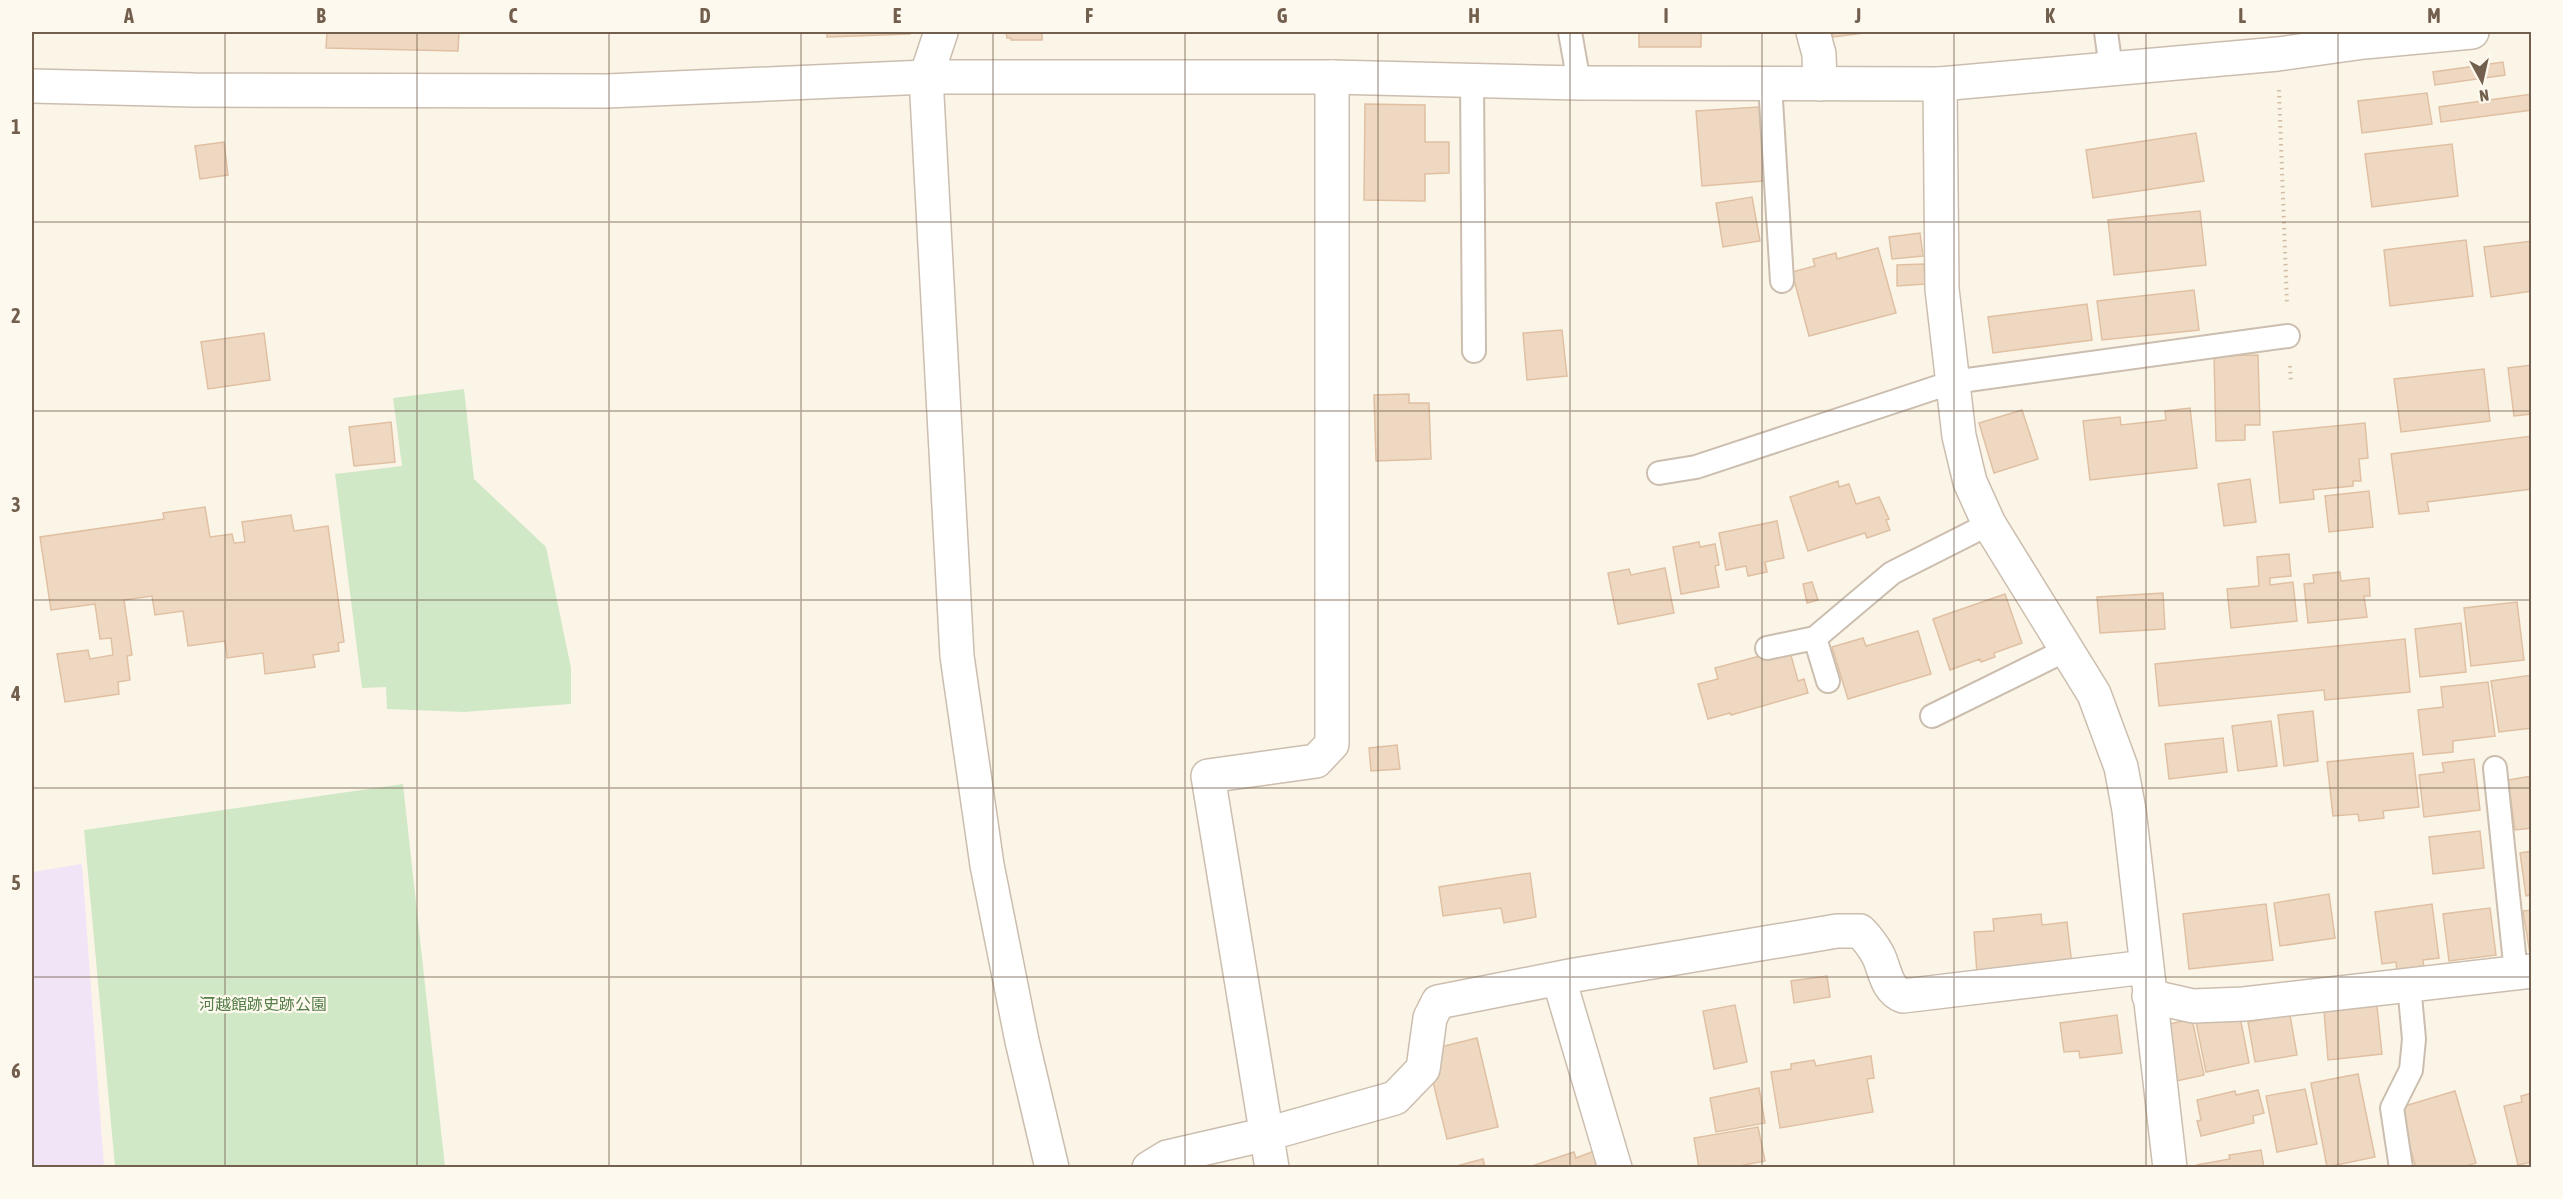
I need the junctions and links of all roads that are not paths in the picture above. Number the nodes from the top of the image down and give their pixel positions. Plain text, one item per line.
1 (941, 32) edge
2 (1570, 32) edge
3 (1814, 32) edge
4 (2106, 32) edge
5 (2472, 32) edge
6 (2364, 37) edge
7 (2111, 69) junction
8 (1332, 76) junction
9 (926, 77) junction
10 (1472, 80) junction
11 (1580, 82) junction
12 (1770, 84) junction
13 (1820, 84) junction
14 (1940, 84) junction
15 (32, 86) edge
16 (1782, 280) dead end
17 (2288, 336) road end
18 (1474, 351) dead end
19 (1953, 382) junction
20 (1659, 473) dead end
21 (1989, 524) junction
22 (1815, 638) junction
23 (1767, 648) dead end
24 (2067, 649) junction
25 (1828, 681) dead end
26 (1932, 716) dead end
27 (2495, 768) dead end
28 (2524, 972) edge
29 (1559, 979) junction
30 (2147, 982) junction
31 (2409, 985) junction
32 (1267, 1134) junction
33 (1052, 1167) edge
34 (1149, 1167) edge
35 (1272, 1167) edge
36 (1615, 1167) edge
37 (2170, 1167) edge
38 (2401, 1167) edge

1 - 9 street
2 - 11 lane
3 - 13 street
4 - 7 lane
5 - 6 street
6 - 7 street
7 - 14 street
8 - 9 street
8 - 10 street
8 - 32 street
9 - 15 street
9 - 33 street
10 - 11 street
10 - 18 lane
11 - 12 street
12 - 13 street
12 - 16 lane
13 - 14 street
14 - 19 street
17 - 19 lane
19 - 20 lane
19 - 21 street
21 - 22 lane
21 - 24 street
22 - 23 lane
22 - 25 lane
24 - 26 lane
24 - 30 street
27 - 28 lane
28 - 31 street
29 - 30 street
29 - 32 street
29 - 36 street
30 - 31 street
30 - 37 street
31 - 38 lane
32 - 34 street
32 - 35 street

